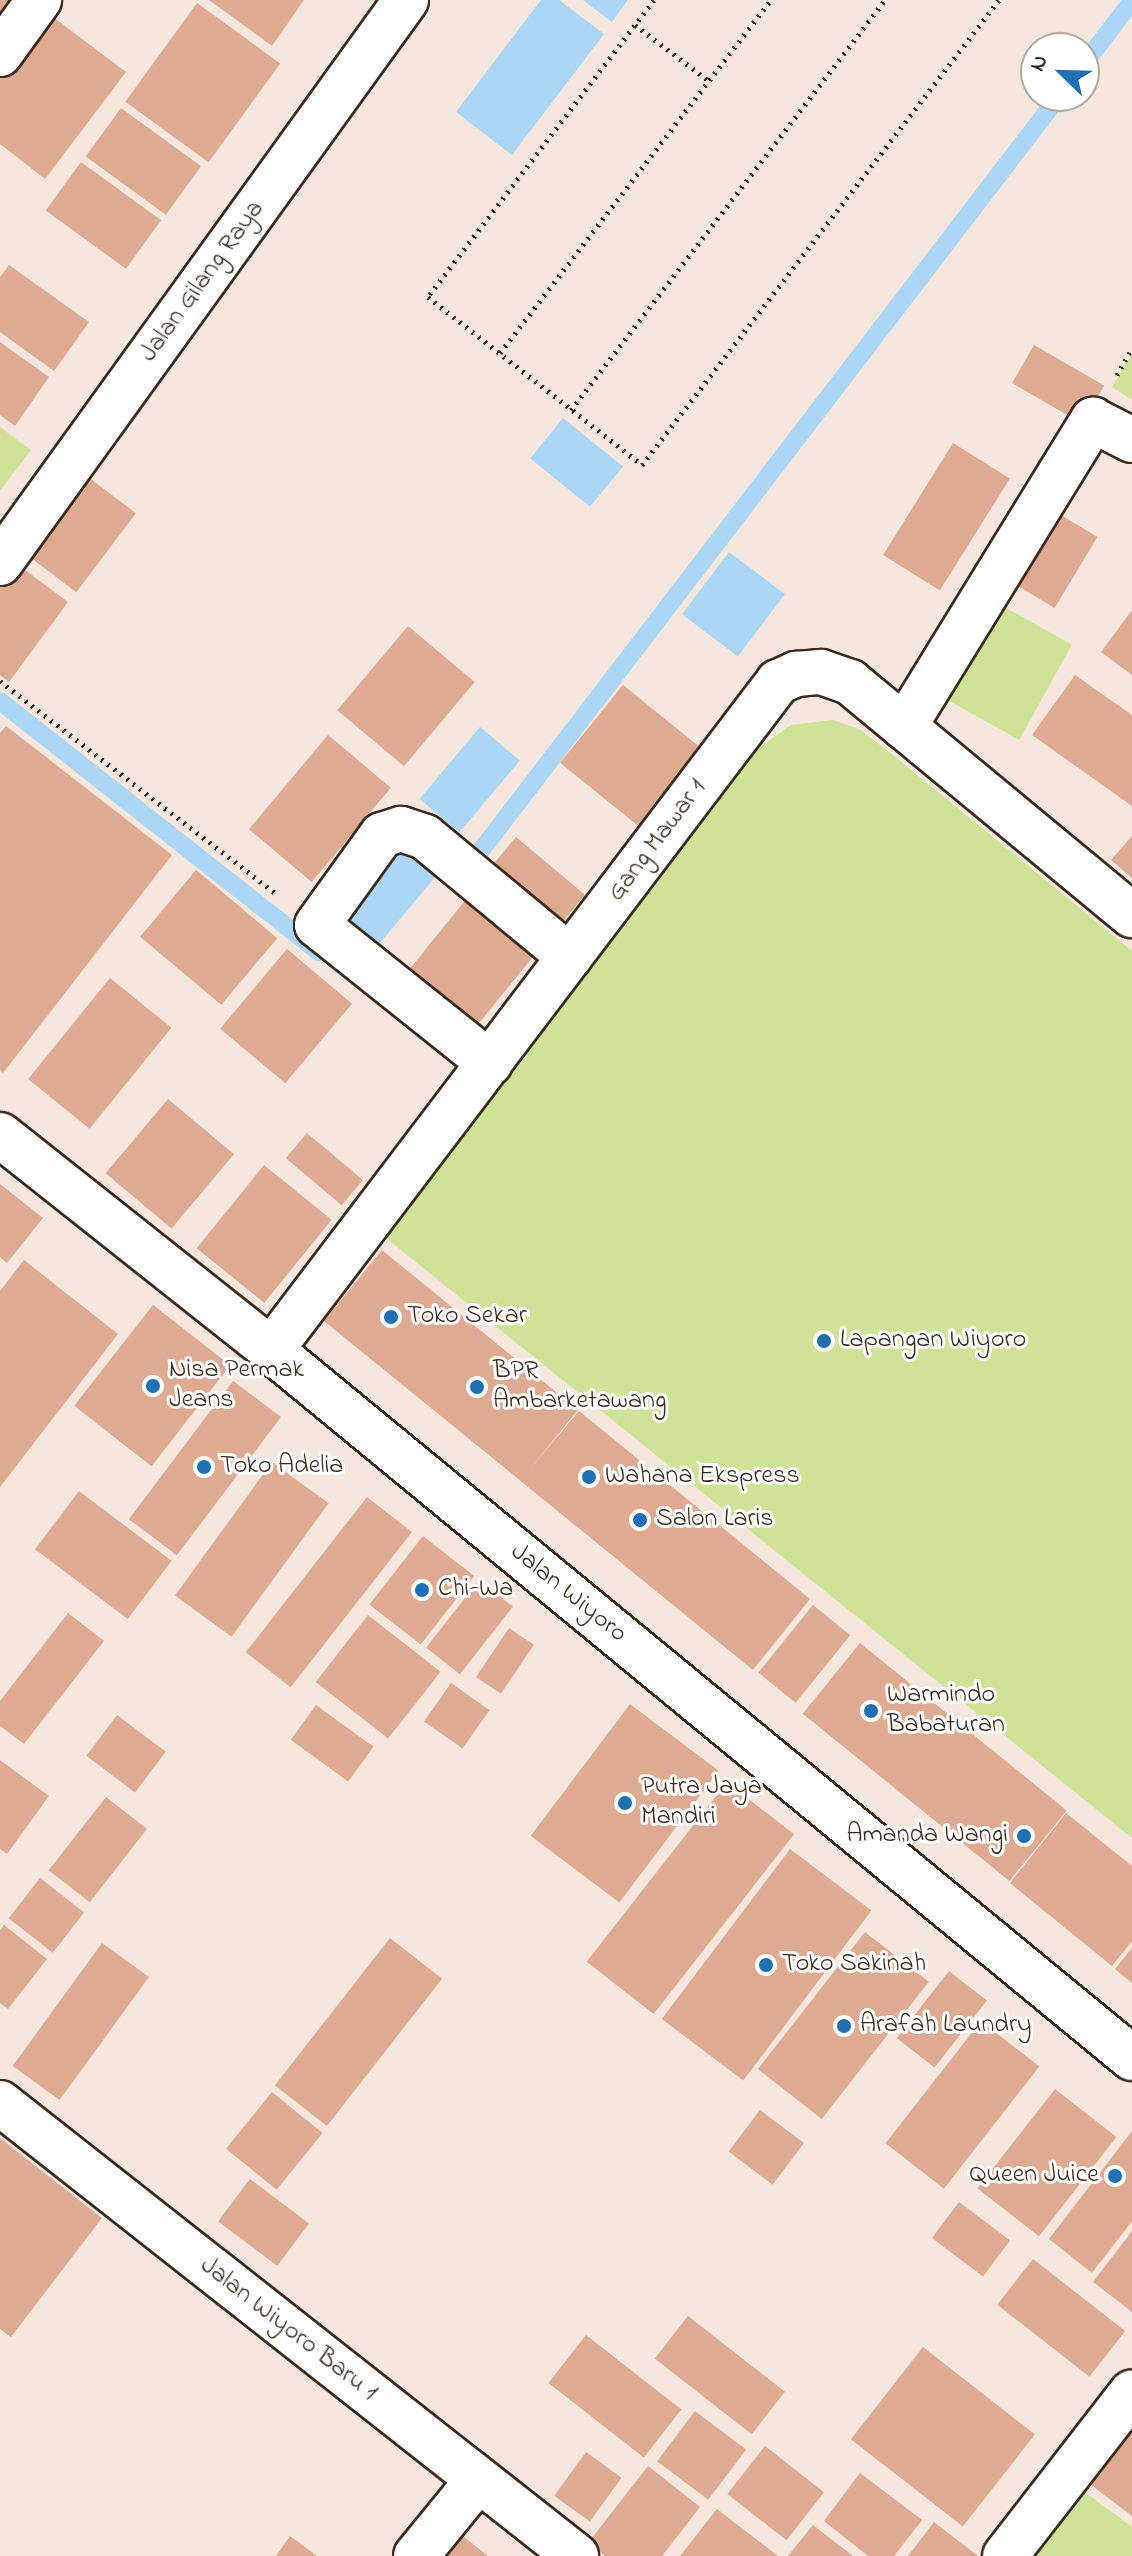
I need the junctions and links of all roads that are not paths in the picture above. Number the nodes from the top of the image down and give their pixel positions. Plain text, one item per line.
1 (39, 0) edge
2 (406, 0) edge
3 (0, 54) edge
4 (1132, 440) edge
5 (0, 563) edge
6 (904, 727) junction
7 (1132, 915) edge
8 (570, 957) junction
9 (490, 1063) junction
10 (0, 1135) edge
11 (271, 1350) junction
12 (1132, 2058) edge
13 (0, 2103) edge
14 (1132, 2392) edge
15 (478, 2480) junction
16 (416, 2556) edge
17 (576, 2556) edge
18 (1005, 2556) edge

1 - 3 street
2 - 5 street, Jalan Gilang Raya
4 - 6 street
6 - 7 street, Gang Mawar 1
6 - 8 street, Gang Mawar 1
8 - 9 street, Gang Mawar 1
8 - 9 street
9 - 11 street, Gang Mawar 1
10 - 11 street, Jalan Wiyoro
11 - 12 street, Jalan Wiyoro
13 - 15 street, Jalan Wiyoro Baru 1
14 - 18 street
15 - 16 street
15 - 17 street, Jalan Wiyoro Baru 1

